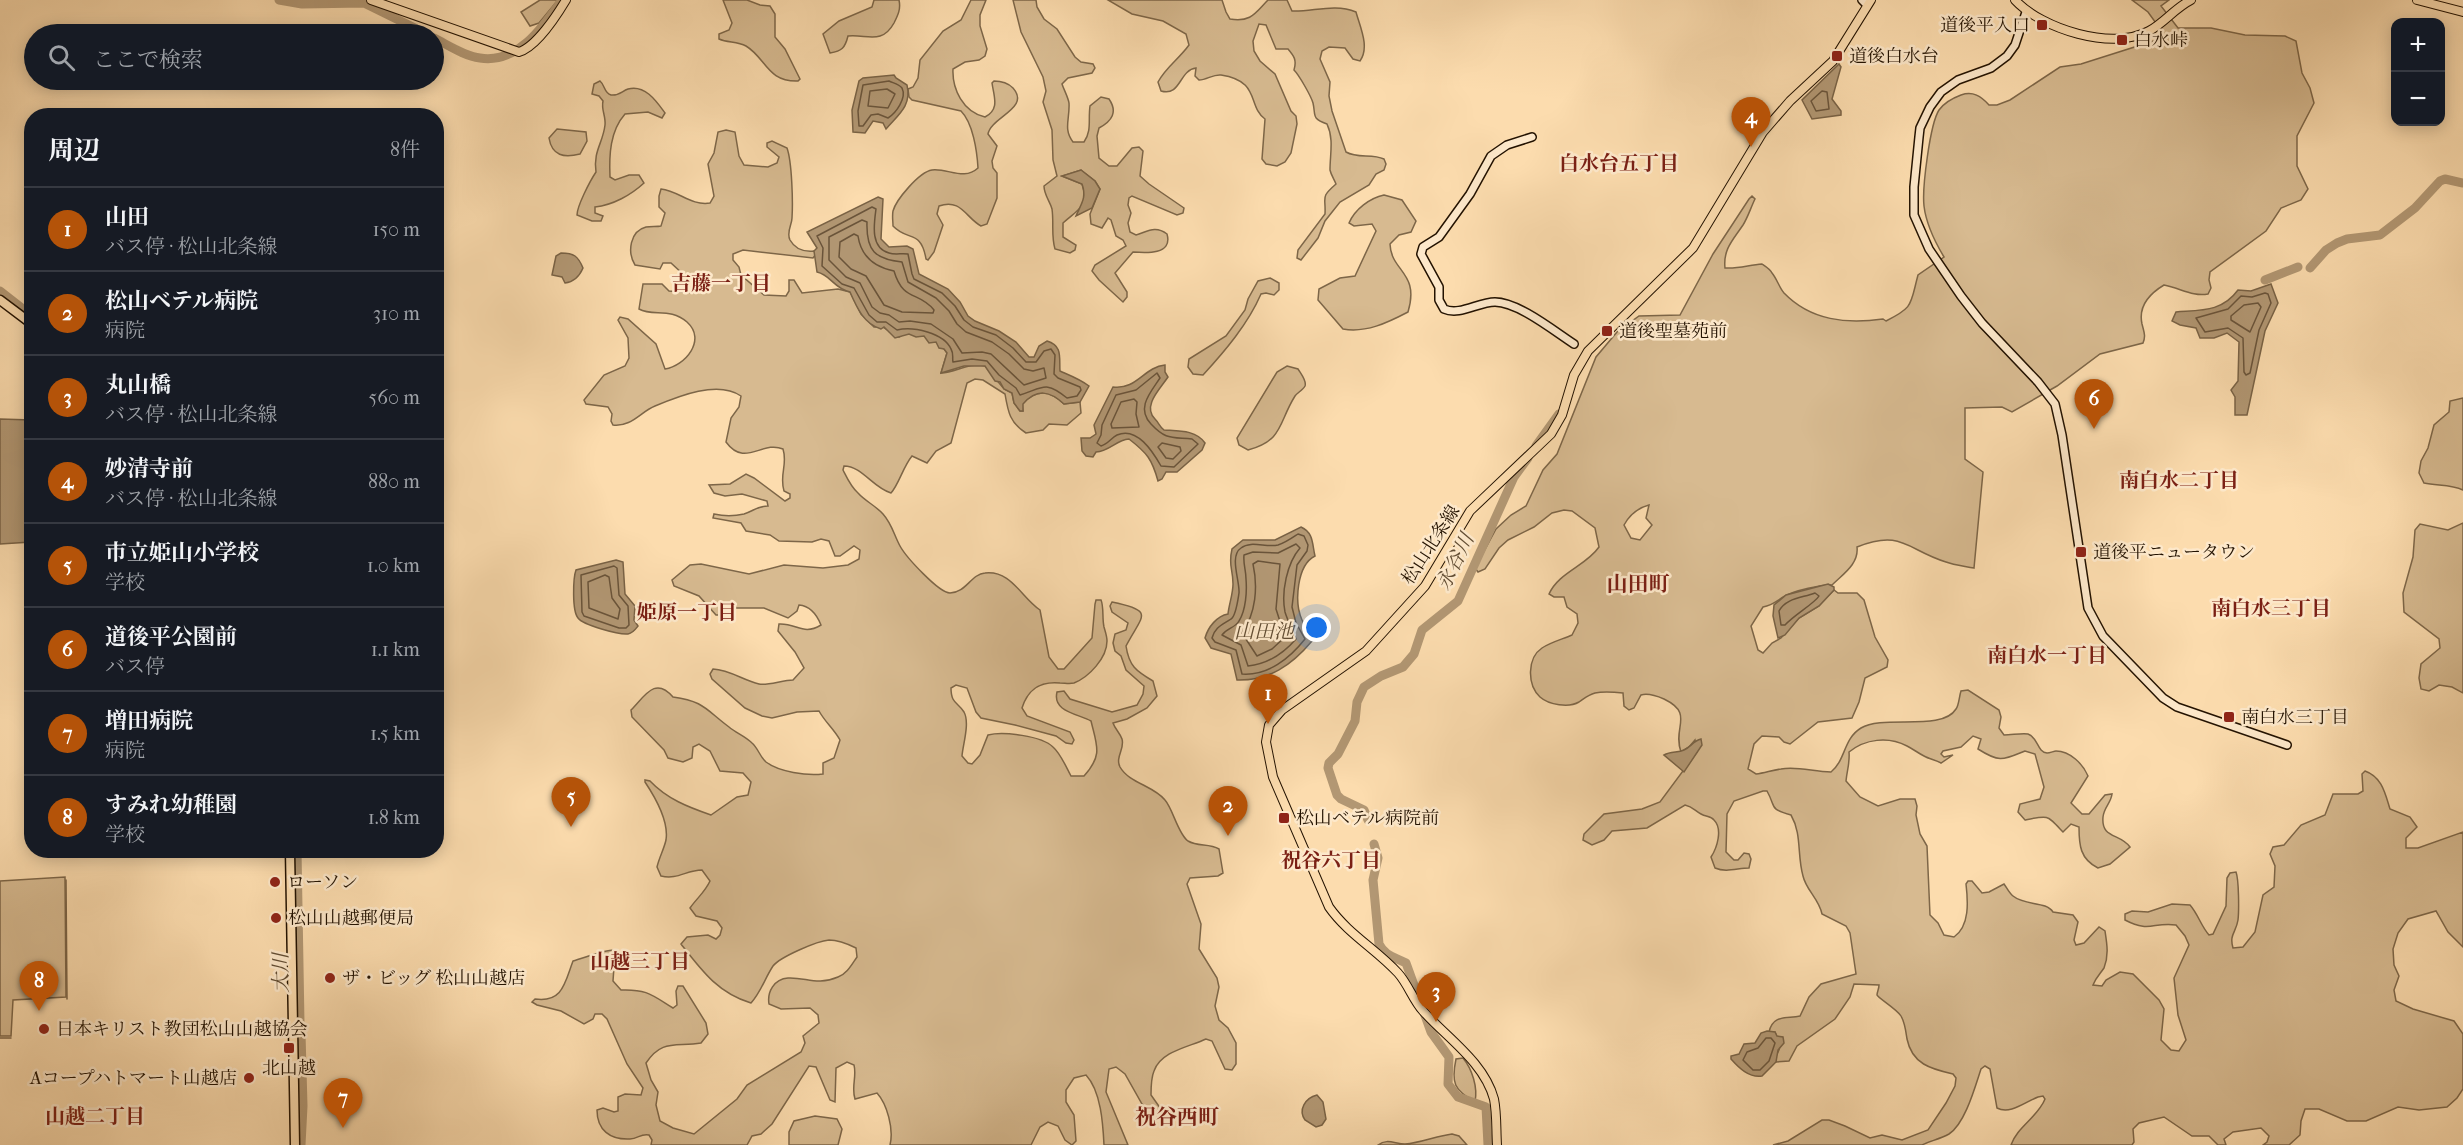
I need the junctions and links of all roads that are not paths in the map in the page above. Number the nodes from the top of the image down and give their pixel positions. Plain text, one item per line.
1 (371, 0) edge
2 (567, 0) edge
3 (2015, 0) edge
4 (2191, 0) edge
5 (2417, 0) edge
6 (1867, 2) edge
7 (2026, 12) junction
8 (2463, 12) edge
9 (439, 24) edge
10 (444, 26) edge
11 (1532, 137) dead end
12 (0, 300) edge
13 (24, 318) edge
14 (1575, 344) dead end
15 (2287, 745) dead end
16 (290, 858) edge
17 (295, 1145) edge
18 (1497, 1145) edge

1 - 9 main road
2 - 10 main road
3 - 7 main road
4 - 7 main road
5 - 8 main road
6 - 18 main road, 松山北条線
7 - 15 street
11 - 14 street
12 - 13 highway
16 - 17 highway

